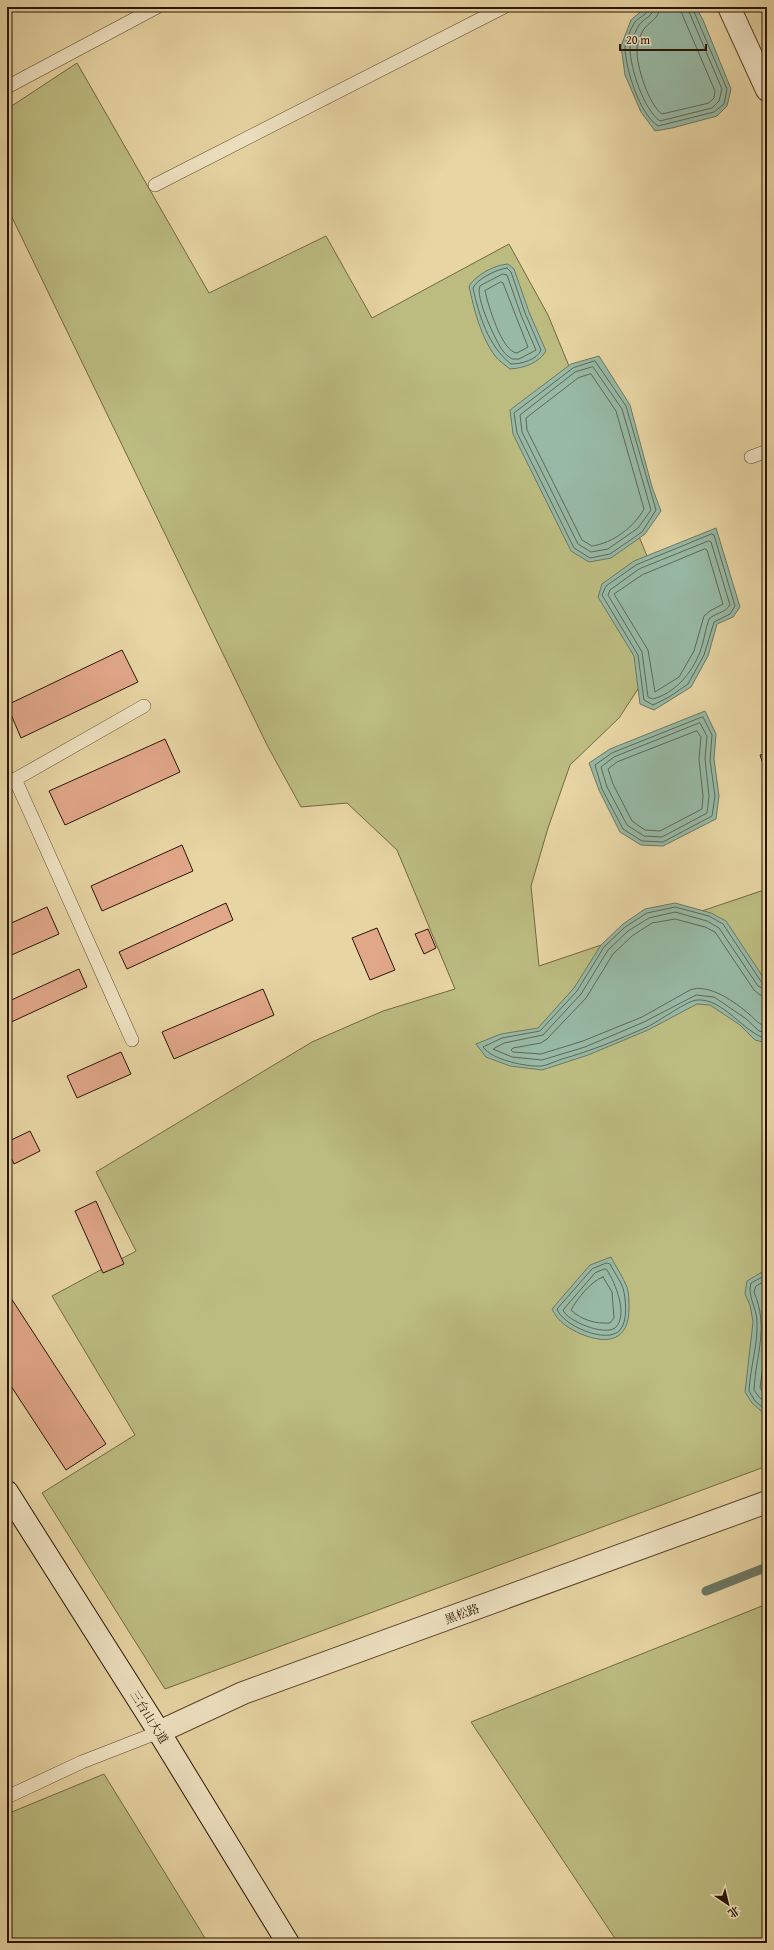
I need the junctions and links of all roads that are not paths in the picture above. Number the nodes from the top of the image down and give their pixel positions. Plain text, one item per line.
1 (157, 7) edge
2 (504, 7) edge
3 (729, 7) edge
4 (7, 87) edge
5 (767, 90) edge
6 (155, 185) dead end
7 (767, 451) edge
8 (751, 457) dead end
9 (144, 706) dead end
10 (11, 781) edge
11 (132, 1040) dead end
12 (7, 1492) edge
13 (767, 1502) edge
14 (159, 1732) junction
15 (7, 1797) edge
16 (288, 1943) edge

1 - 4 lane
2 - 6 lane
3 - 5 street
7 - 8 lane
9 - 10 lane
10 - 11 lane
12 - 14 street, 三台山大道
13 - 14 street, 黑松路
14 - 15 lane
14 - 16 street, 三台山大道

